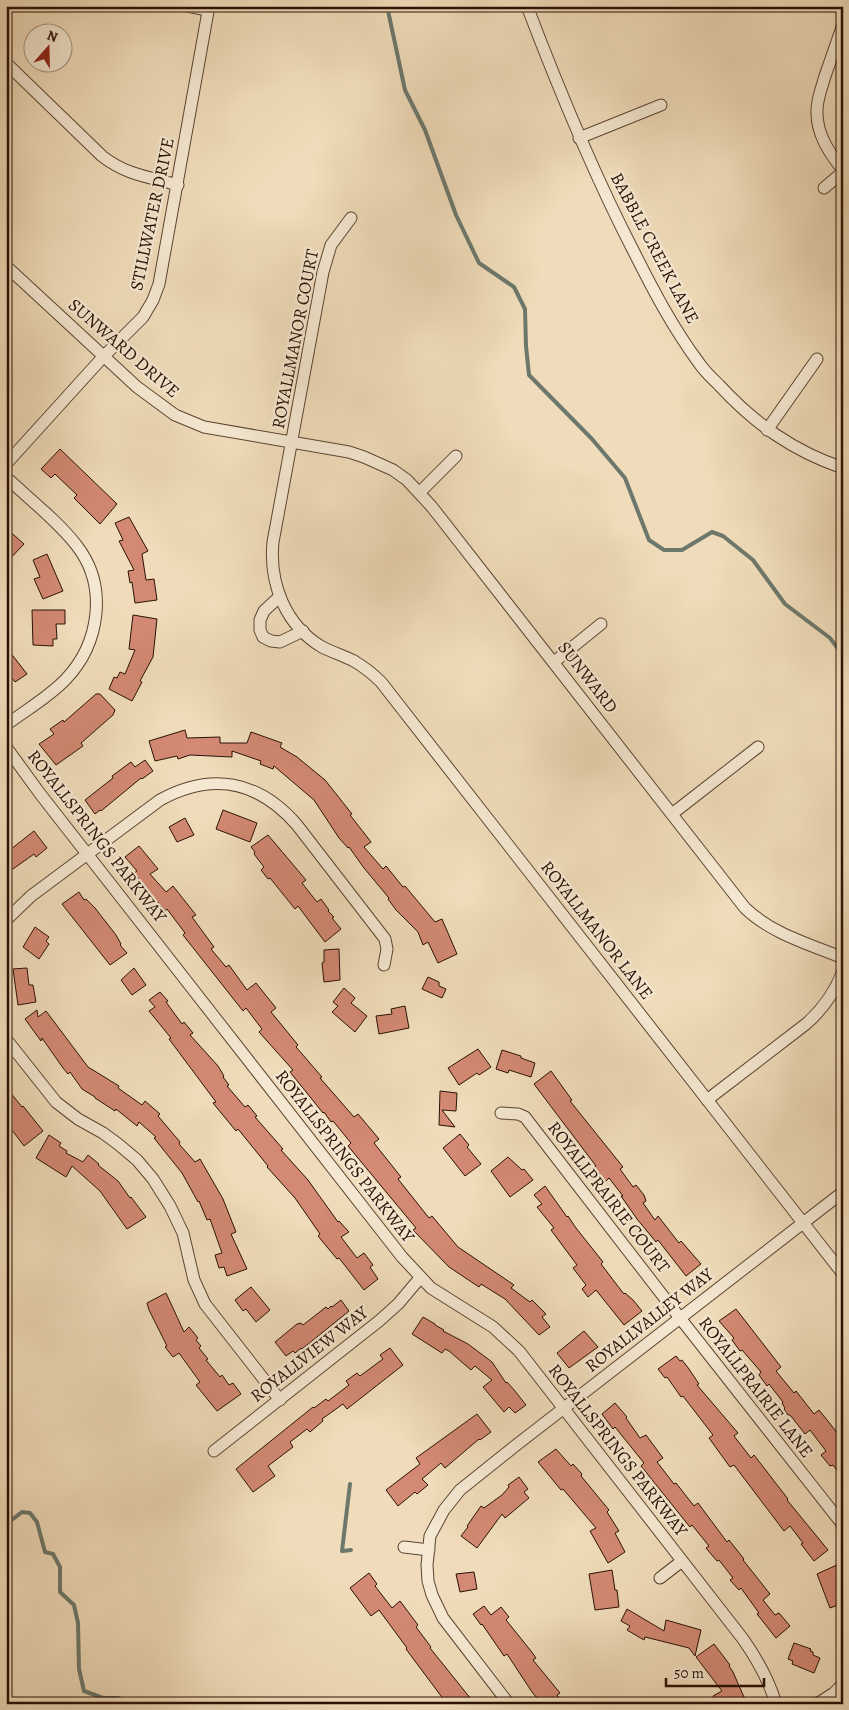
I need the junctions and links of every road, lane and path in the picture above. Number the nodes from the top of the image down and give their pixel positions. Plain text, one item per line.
1 (187, 6) edge
2 (527, 6) edge
3 (208, 8) edge
4 (843, 24) edge
5 (6, 63) edge
6 (661, 105) dead end
7 (579, 138) junction
8 (843, 171) edge
9 (178, 185) junction
10 (824, 188) dead end
11 (351, 218) dead end
12 (6, 266) edge
13 (103, 357) junction
14 (817, 359) dead end
15 (767, 430) junction
16 (292, 442) junction
17 (456, 456) dead end
18 (6, 464) edge
19 (843, 468) edge
20 (6, 477) edge
21 (420, 492) junction
22 (279, 597) junction
23 (601, 624) dead end
24 (303, 631) junction
25 (554, 662) junction
26 (6, 725) edge
27 (6, 747) edge
28 (758, 747) dead end
29 (672, 814) junction
30 (87, 854) junction
31 (6, 920) edge
32 (843, 958) edge
33 (384, 965) dead end
34 (843, 971) edge
35 (6, 1039) edge
36 (707, 1100) junction
37 (501, 1113) dead end
38 (843, 1192) edge
39 (802, 1222) junction
40 (843, 1274) edge
41 (420, 1278) junction
42 (680, 1318) junction
43 (280, 1400) junction
44 (563, 1409) junction
45 (214, 1451) dead end
46 (843, 1525) edge
47 (404, 1547) dead end
48 (429, 1550) junction
49 (682, 1561) junction
50 (660, 1578) dead end
51 (843, 1684) edge
52 (510, 1704) edge
53 (776, 1704) edge
54 (817, 1704) edge

1 - 3 street
2 - 7 street, BABBLE CREEK LANE
3 - 9 street, STILLWATER DRIVE
4 - 8 street
5 - 9 street
6 - 7 street
7 - 15 street, BABBLE CREEK LANE
8 - 10 street
9 - 13 street, STILLWATER DRIVE
11 - 16 street, ROYALLMANOR COURT
12 - 13 street, SUNWARD DRIVE
13 - 16 street, SUNWARD DRIVE
13 - 18 street, STILLWATER DRIVE
14 - 15 street
15 - 19 street, BABBLE CREEK LANE
16 - 21 street, SUNWARD
16 - 22 street, ROYALLMANOR LANE
17 - 21 street
20 - 26 street
21 - 25 street, SUNWARD
22 - 24 street, ROYALLMANOR LANE
22 - 24 street
23 - 25 street
24 - 36 street, ROYALLMANOR LANE
25 - 29 street, SUNWARD
27 - 30 street, ROYALLSPRINGS PARKWAY
28 - 29 street
29 - 32 street, SUNWARD
30 - 31 street
30 - 33 street
30 - 41 street, ROYALLSPRINGS PARKWAY
34 - 36 street
35 - 43 street
36 - 39 street, ROYALLMANOR LANE
37 - 42 street, ROYALLPRAIRIE COURT
38 - 39 street, ROYALLVALLEY WAY
39 - 40 street, ROYALLMANOR LANE
39 - 42 street, ROYALLVALLEY WAY
41 - 43 street, ROYALLVIEW WAY
41 - 44 street, ROYALLSPRINGS PARKWAY
42 - 44 street, ROYALLVALLEY WAY
42 - 46 street, ROYALLPRAIRIE LANE
43 - 45 street, ROYALLVIEW WAY
44 - 48 street, ROYALLVALLEY WAY
44 - 49 street, ROYALLSPRINGS PARKWAY
47 - 48 street
48 - 52 street, ROYALLVALLEY WAY
49 - 50 street, ROYALLSPRINGS PARKWAY
49 - 53 street, ROYALLSPRINGS PARKWAY
51 - 54 street

